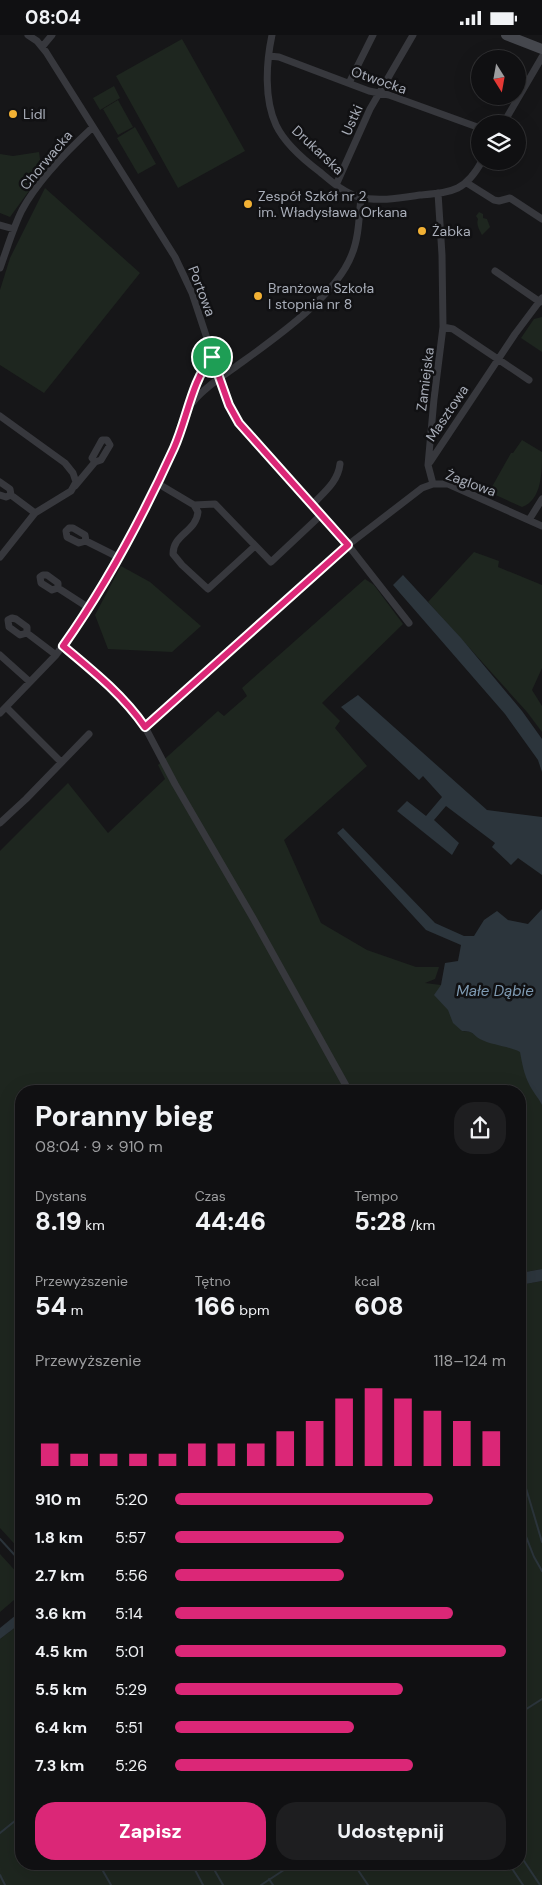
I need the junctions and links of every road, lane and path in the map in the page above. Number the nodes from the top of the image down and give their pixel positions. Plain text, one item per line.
1 (28, 35) edge
2 (52, 35) edge
3 (272, 35) edge
4 (373, 35) edge
5 (413, 35) edge
6 (506, 35) edge
7 (42, 47) junction
8 (542, 49) edge
9 (269, 56) junction
10 (542, 57) edge
11 (349, 83) junction
12 (379, 93) junction
13 (508, 115) edge
14 (471, 125) edge
15 (93, 127) junction
16 (477, 170) edge
17 (467, 183) junction
18 (336, 185) junction
19 (438, 193) junction
20 (361, 197) junction
21 (542, 219) edge
22 (0, 225) edge
23 (14, 229) junction
24 (0, 268) edge
25 (495, 271) dead end
26 (541, 300) edge
27 (443, 327) junction
28 (212, 357) junction
29 (499, 359) junction
30 (220, 378) junction
31 (529, 379) dead end
32 (190, 406) junction
33 (0, 416) edge
34 (95, 462) dead end
35 (340, 464) dead end
36 (428, 465) junction
37 (0, 482) edge
38 (157, 483) junction
39 (433, 484) junction
40 (75, 486) junction
41 (0, 495) edge
42 (11, 495) junction
43 (542, 499) edge
44 (194, 505) junction
45 (312, 505) junction
46 (35, 513) junction
47 (321, 515) junction
48 (529, 520) junction
49 (542, 526) edge
50 (86, 541) dead end
51 (348, 545) junction
52 (254, 546) junction
53 (1, 552) edge
54 (118, 557) junction
55 (58, 588) dead end
56 (89, 608) junction
57 (409, 623) dead end
58 (27, 633) dead end
59 (63, 646) junction
60 (0, 655) edge
61 (56, 655) junction
62 (30, 682) junction
63 (6, 707) junction
64 (0, 713) edge
65 (145, 727) junction
66 (89, 734) dead end
67 (62, 762) junction
68 (0, 823) edge
69 (346, 1085) edge

1 - 7 street, Portowa
2 - 7 street
3 - 9 street, Drukarska
4 - 11 street
5 - 12 street, Ustki
6 - 8 street
7 - 15 street, Portowa
9 - 11 street, Otwocka
9 - 18 street, Drukarska
10 - 13 street
11 - 12 street, Otwocka
12 - 14 street, Otwocka
12 - 18 street, Ustki
15 - 23 street, Chorwacka
15 - 28 street, Portowa
16 - 17 street
17 - 19 street, Drukarska
17 - 21 street
18 - 20 street, Drukarska
19 - 20 street, Drukarska
19 - 27 street, Zamiejska
20 - 30 street
22 - 23 street
23 - 24 street, Chorwacka
25 - 26 street
26 - 29 street, Masztowa
27 - 29 street
27 - 36 street, Zamiejska
28 - 30 street, Portowa
28 - 32 street
29 - 31 street
29 - 36 street, Masztowa
30 - 32 street
30 - 45 street, Portowa
32 - 38 street
33 - 40 street
34 - 40 street
35 - 45 street
36 - 39 street
37 - 42 street
38 - 44 street
38 - 54 street
39 - 48 street, Żaglowa
39 - 51 street, Żaglowa
40 - 46 street
41 - 42 street
42 - 46 street
43 - 48 street
44 - 52 street
44 - 52 street
45 - 47 street, Portowa
46 - 53 street
47 - 51 street, Portowa
47 - 52 street
48 - 49 street, Żaglowa
50 - 54 street
51 - 57 street, Portowa
51 - 65 street, Żaglowa
54 - 56 street
55 - 56 street
56 - 59 street
58 - 61 street
59 - 61 street
59 - 65 street
60 - 62 street
61 - 62 street
62 - 63 street
63 - 64 street
63 - 67 street
65 - 69 street
66 - 67 street
67 - 68 street

